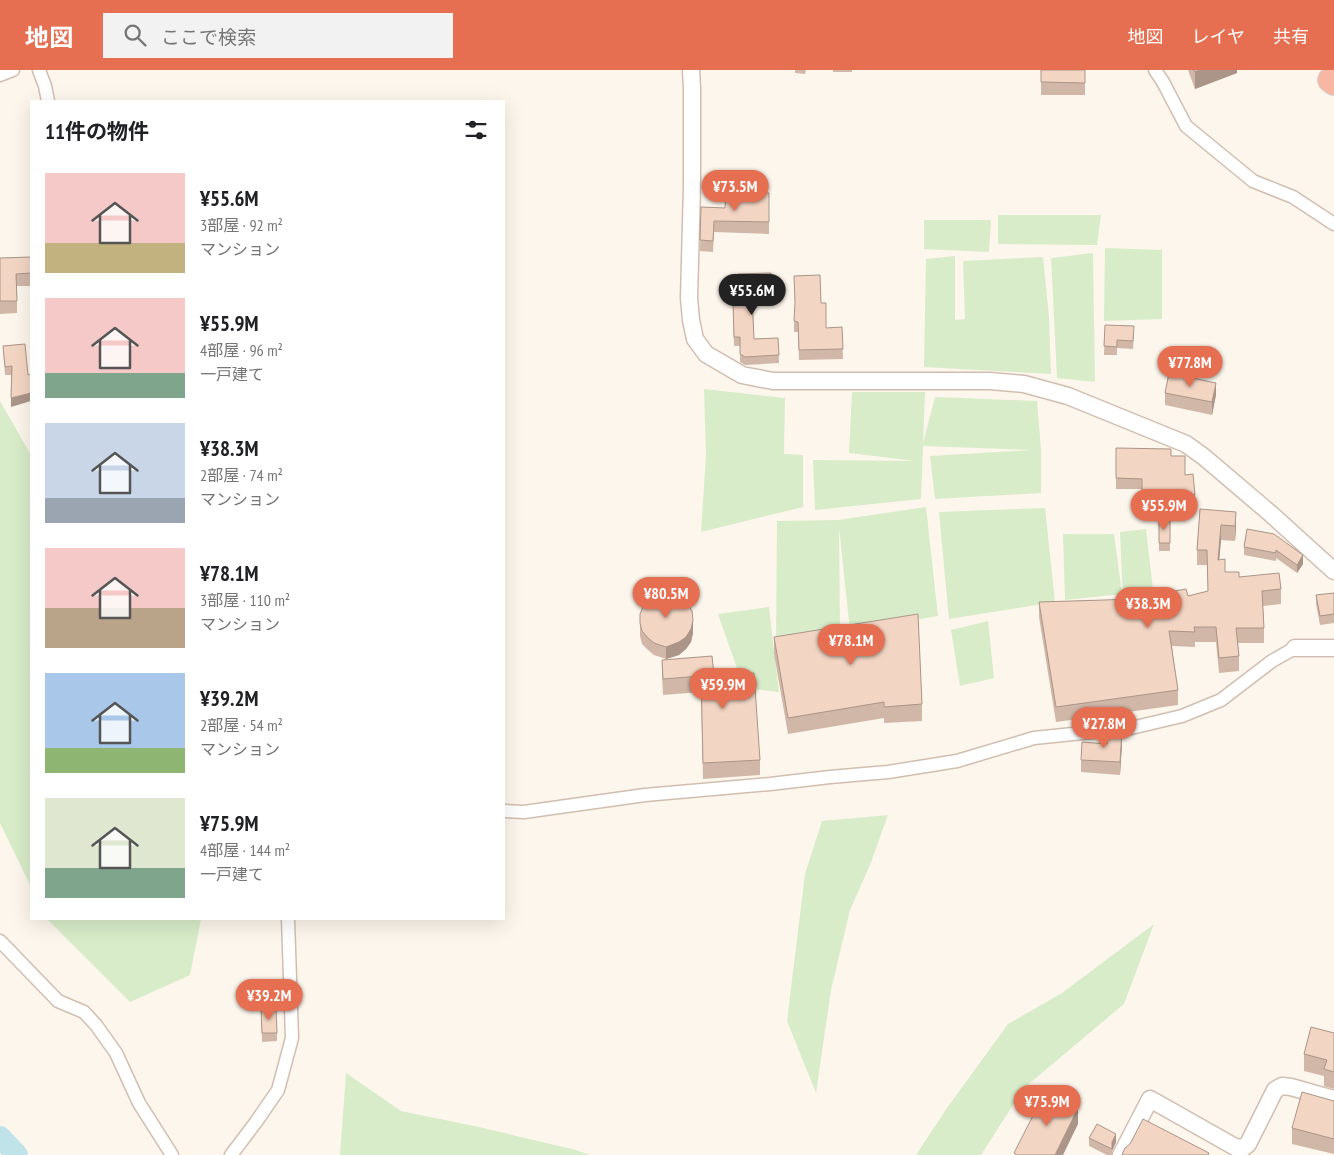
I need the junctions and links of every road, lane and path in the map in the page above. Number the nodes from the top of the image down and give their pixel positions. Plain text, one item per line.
1 (13, 70) edge
2 (39, 70) edge
3 (691, 70) edge
4 (1155, 70) edge
5 (0, 76) edge
6 (48, 100) edge
7 (1334, 224) edge
8 (1334, 571) edge
9 (1295, 648) joint
10 (1334, 648) edge
11 (505, 811) edge
12 (288, 920) edge
13 (0, 941) edge
14 (1334, 1099) edge
15 (172, 1155) edge
16 (231, 1155) edge
17 (1121, 1155) edge

1 - 5 street
2 - 6 street
3 - 8 street
4 - 7 street
9 - 10 street
9 - 11 street
12 - 16 street
13 - 15 street
14 - 17 street

